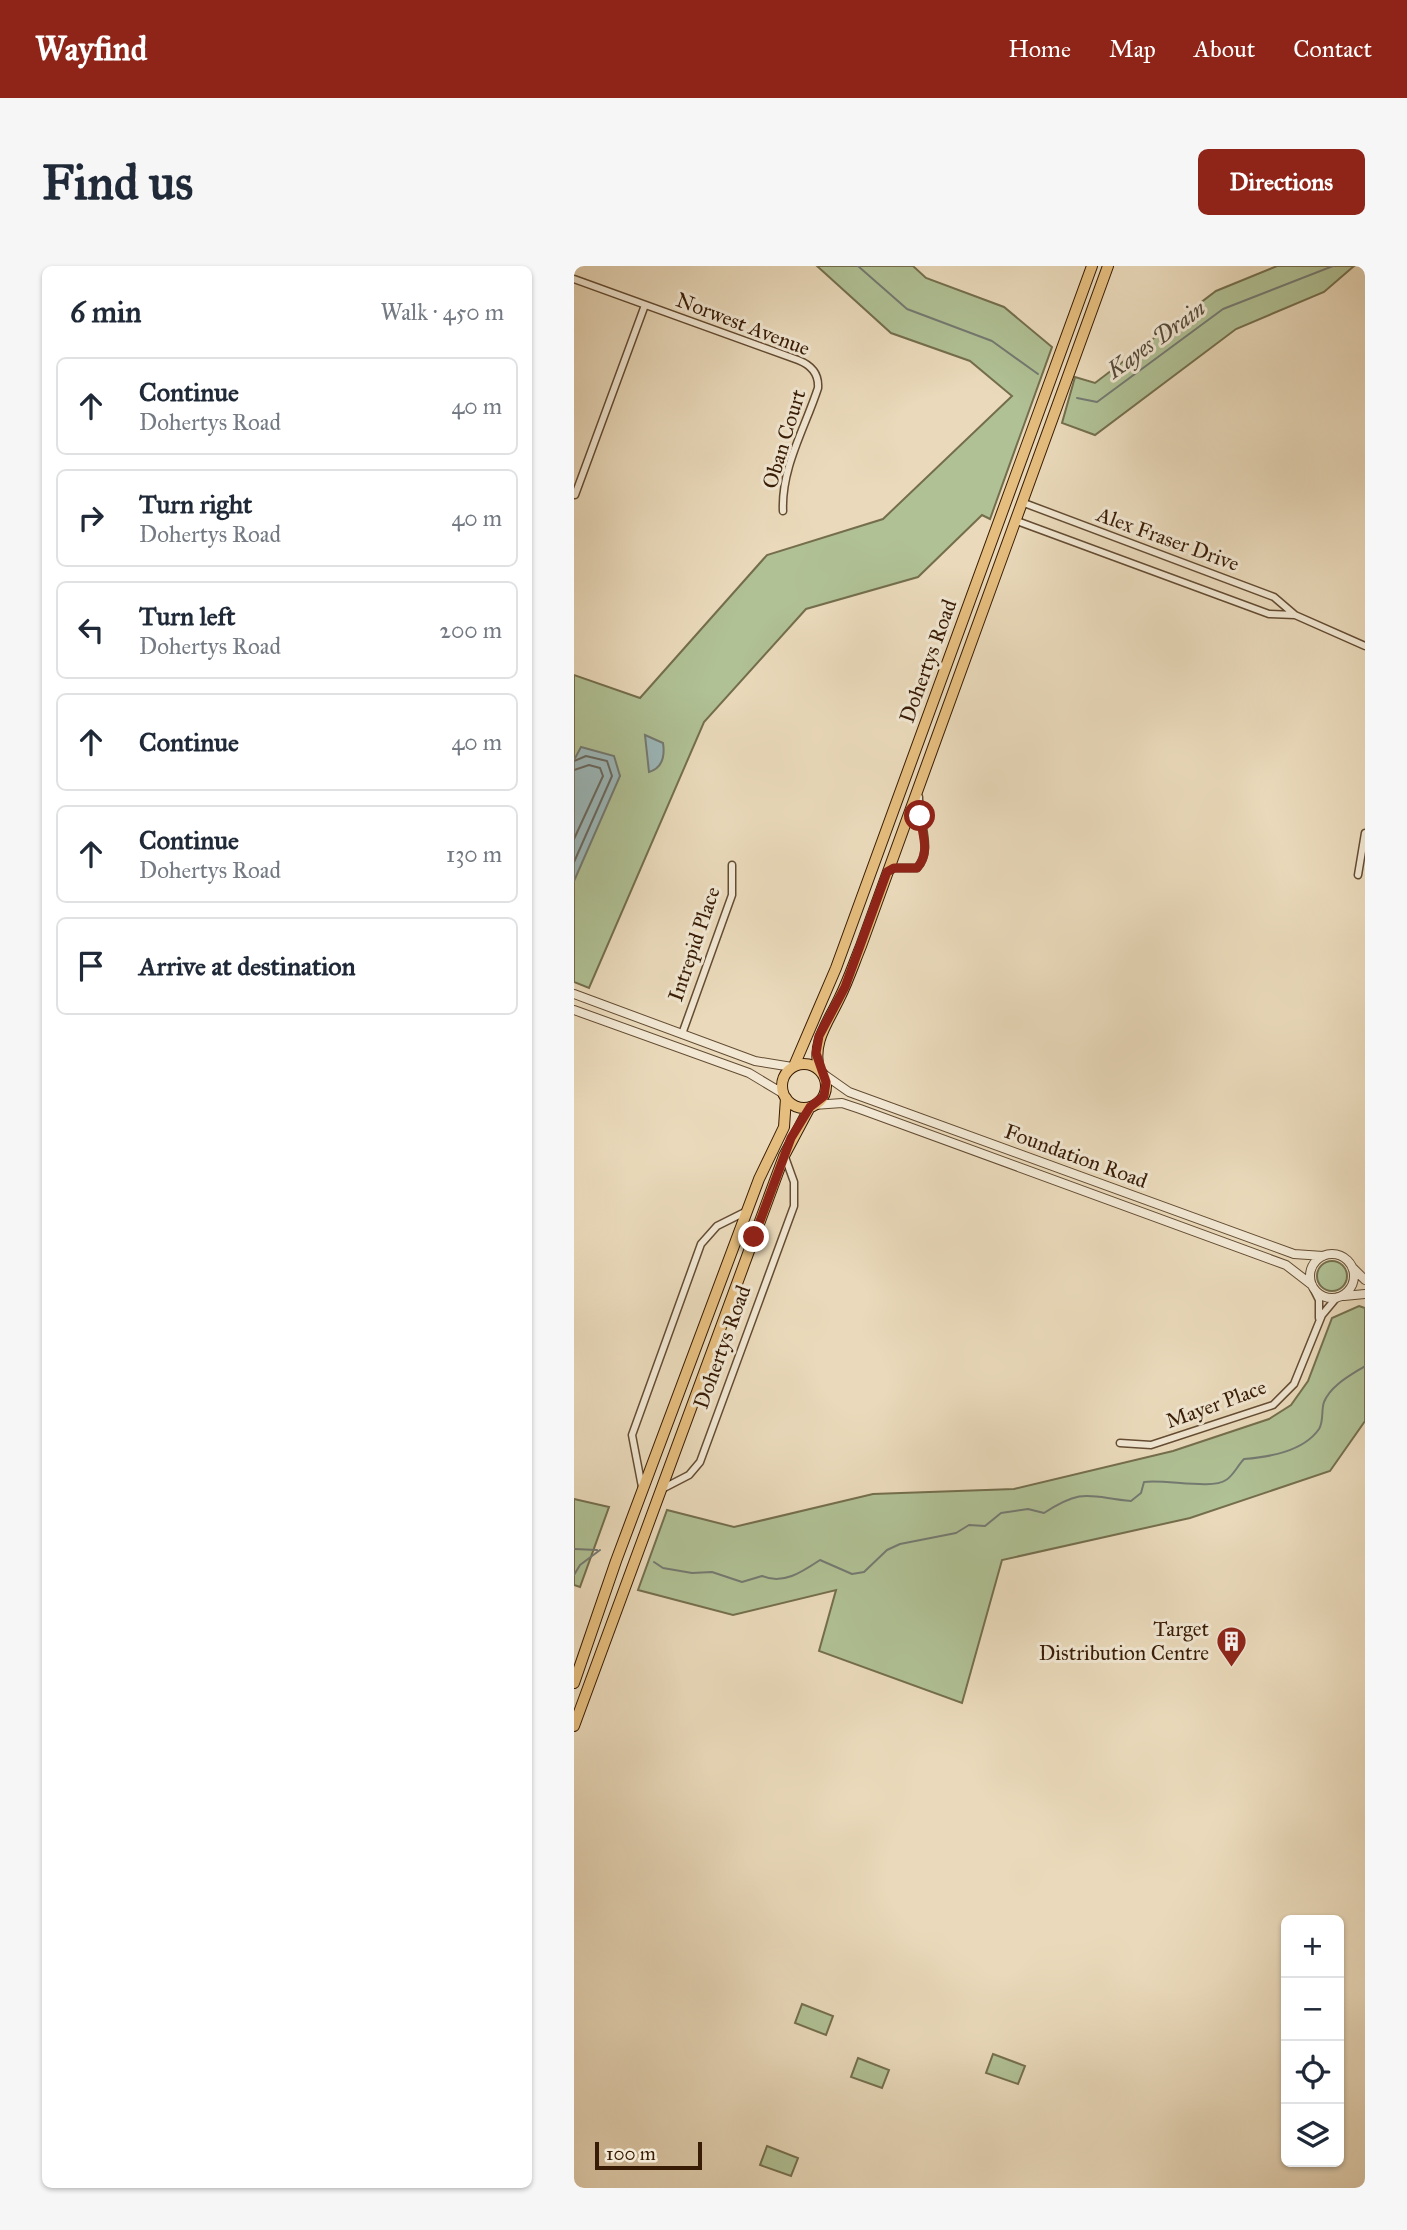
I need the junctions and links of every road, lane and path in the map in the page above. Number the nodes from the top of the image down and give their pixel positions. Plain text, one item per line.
1 (1092, 266) edge
2 (1108, 266) edge
3 (574, 279) edge
4 (1086, 283) junction
5 (1100, 287) junction
6 (645, 306) junction
7 (1069, 330) junction
8 (1076, 353) junction
9 (817, 376) joint
10 (575, 495) edge
11 (1024, 503) junction
12 (1004, 507) junction
13 (783, 511) dead end
14 (1017, 521) junction
15 (1102, 534) junction
16 (1095, 550) junction
17 (1186, 564) junction
18 (1180, 580) junction
19 (1295, 615) junction
20 (1365, 646) edge
21 (931, 709) junction
22 (944, 713) junction
23 (919, 784) junction
24 (1365, 834) edge
25 (732, 865) dead end
26 (887, 872) junction
27 (1358, 875) dead end
28 (574, 994) edge
29 (574, 1010) edge
30 (682, 1034) junction
31 (793, 1067) junction
32 (821, 1072) junction
33 (785, 1096) junction
34 (812, 1106) junction
35 (784, 1156) junction
36 (747, 1211) junction
37 (1323, 1256) junction
38 (1352, 1267) junction
39 (1365, 1280) edge
40 (1313, 1286) junction
41 (1365, 1294) edge
42 (1339, 1296) junction
43 (1318, 1323) junction
44 (1120, 1443) dead end
45 (643, 1489) junction
46 (658, 1491) junction
47 (574, 1683) edge
48 (574, 1726) edge

1 - 4 main road, Dohertys Road
2 - 5 main road, Dohertys Road
3 - 6 street, Norwest Avenue
4 - 5 main road
4 - 7 main road, Dohertys Road
5 - 8 main road, Dohertys Road
6 - 9 street, Norwest Avenue
6 - 10 street
7 - 8 main road
7 - 12 main road, Dohertys Road
8 - 11 main road, Dohertys Road
9 - 13 street, Oban Court
11 - 12 main road
11 - 14 main road, Dohertys Road
11 - 15 street, Alex Fraser Drive
12 - 14 main road
12 - 21 main road, Dohertys Road
14 - 16 street, Alex Fraser Drive
14 - 22 main road, Dohertys Road
15 - 16 street
15 - 17 street, Alex Fraser Drive
16 - 18 street, Alex Fraser Drive
17 - 18 street
17 - 19 street, Alex Fraser Drive
18 - 19 street, Alex Fraser Drive
19 - 20 street, Alex Fraser Drive
21 - 22 main road
21 - 31 main road, Dohertys Road
22 - 23 main road, Dohertys Road
23 - 26 main road, Dohertys Road
23 - 26 street, Dohertys Road
24 - 27 street
25 - 30 street, Intrepid Place
26 - 32 main road, Dohertys Road
28 - 30 street
29 - 33 street
30 - 31 street
31 - 32 main road
31 - 33 main road
32 - 34 main road
32 - 37 street, Foundation Road
33 - 34 main road
33 - 36 main road, Dohertys Road
34 - 35 main road, Dohertys Road
34 - 40 street, Foundation Road
35 - 46 main road, Dohertys Road
35 - 46 street, Dohertys Road
36 - 45 main road, Dohertys Road
36 - 45 street
37 - 38 street
37 - 40 street
38 - 39 street
38 - 42 street
40 - 42 street
40 - 43 street, Mayer Place
41 - 42 street
42 - 43 street, Mayer Place
43 - 44 street, Mayer Place
45 - 47 main road, Dohertys Road
46 - 48 main road, Dohertys Road

